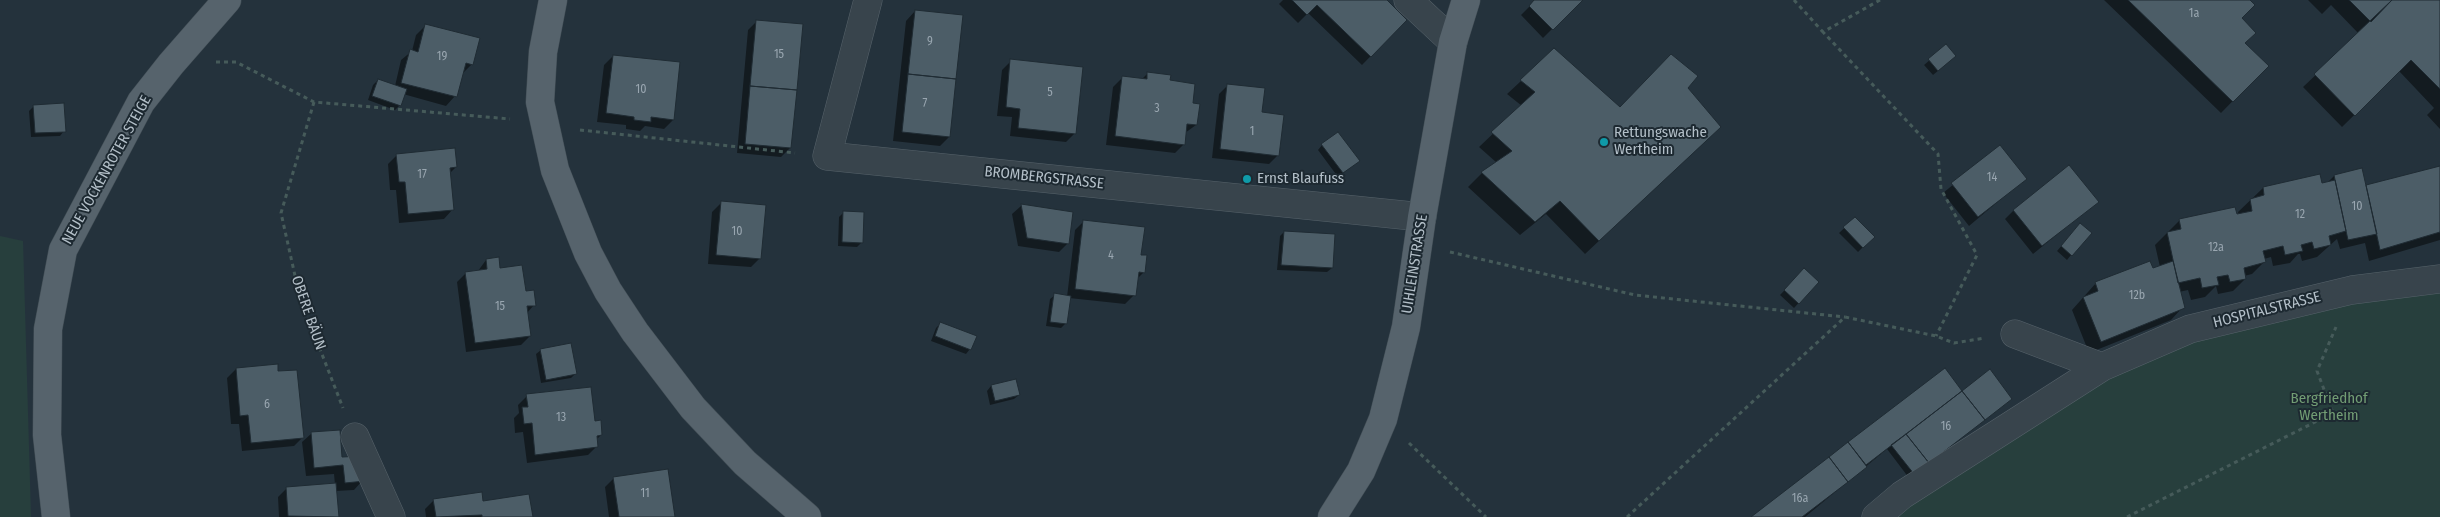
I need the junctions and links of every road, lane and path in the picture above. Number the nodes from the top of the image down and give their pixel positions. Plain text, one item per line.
1 (227, 0) edge
2 (553, 0) edge
3 (868, 0) edge
4 (1408, 0) edge
5 (1466, 0) edge
6 (1794, 0) edge
7 (1880, 0) edge
8 (1822, 32) junction
9 (1453, 42) junction
10 (314, 102) dead end
11 (1422, 217) junction
12 (1418, 244) junction
13 (2440, 279) edge
14 (2352, 290) junction
15 (1845, 317) junction
16 (2015, 334) joint
17 (1936, 336) junction
18 (2102, 367) junction
19 (1383, 419) junction
20 (355, 437) joint
21 (56, 517) edge
22 (391, 517) edge
23 (807, 517) edge
24 (1332, 517) edge
25 (1486, 517) edge
26 (1627, 517) edge
27 (1876, 517) edge
28 (2127, 517) edge

1 - 21 main road, NEUE VOCKENROTER STEIGE
2 - 23 main road
3 - 11 street, BROMBERGSTRASSE
4 - 9 street
5 - 9 main road, UIHLEINSTRASSE
6 - 8 path
7 - 8 path
8 - 17 path
9 - 11 main road, UIHLEINSTRASSE
10 - 20 path, OBERE BÄUN
11 - 12 main road, UIHLEINSTRASSE
12 - 15 path
12 - 19 main road, UIHLEINSTRASSE
13 - 14 street, HOSPITALSTRASSE
14 - 18 street, HOSPITALSTRASSE
14 - 28 path
15 - 17 path
15 - 26 path
16 - 17 path
16 - 18 street
18 - 27 street, HOSPITALSTRASSE
19 - 24 main road, UIHLEINSTRASSE
19 - 25 path
20 - 22 street

